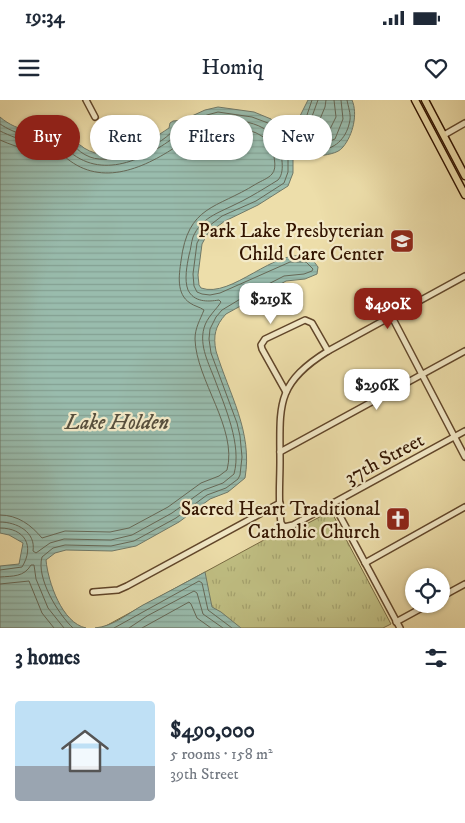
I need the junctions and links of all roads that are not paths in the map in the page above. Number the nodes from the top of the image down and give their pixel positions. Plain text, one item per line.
1 (86, 100) edge
2 (415, 100) edge
3 (425, 100) edge
4 (94, 115) edge
5 (465, 124) edge
6 (429, 128) junction
7 (444, 135) junction
8 (465, 176) edge
9 (465, 195) edge
10 (465, 276) edge
11 (392, 316) junction
12 (328, 352) junction
13 (465, 352) edge
14 (422, 375) junction
15 (286, 392) junction
16 (465, 431) edge
17 (455, 437) junction
18 (280, 452) junction
19 (465, 457) edge
20 (332, 503) junction
21 (280, 504) junction
22 (465, 507) edge
23 (365, 563) junction
24 (465, 584) edge
25 (93, 592) dead end
26 (450, 592) edge
27 (412, 613) edge
28 (396, 622) junction
29 (400, 628) edge

1 - 4 street
2 - 6 main road
3 - 7 main road
5 - 7 street
6 - 7 main road
6 - 9 main road
7 - 8 main road
10 - 11 street
11 - 12 street
11 - 14 street
12 - 15 street
12 - 15 street
13 - 14 street
14 - 17 street
14 - 18 street
15 - 18 street
16 - 17 street, 37th Street
17 - 19 street
17 - 20 street, 37th Street
18 - 21 street
20 - 21 street, 37th Street
20 - 23 street
21 - 25 street
22 - 23 street
23 - 28 street
24 - 26 street
27 - 28 street
28 - 29 street

